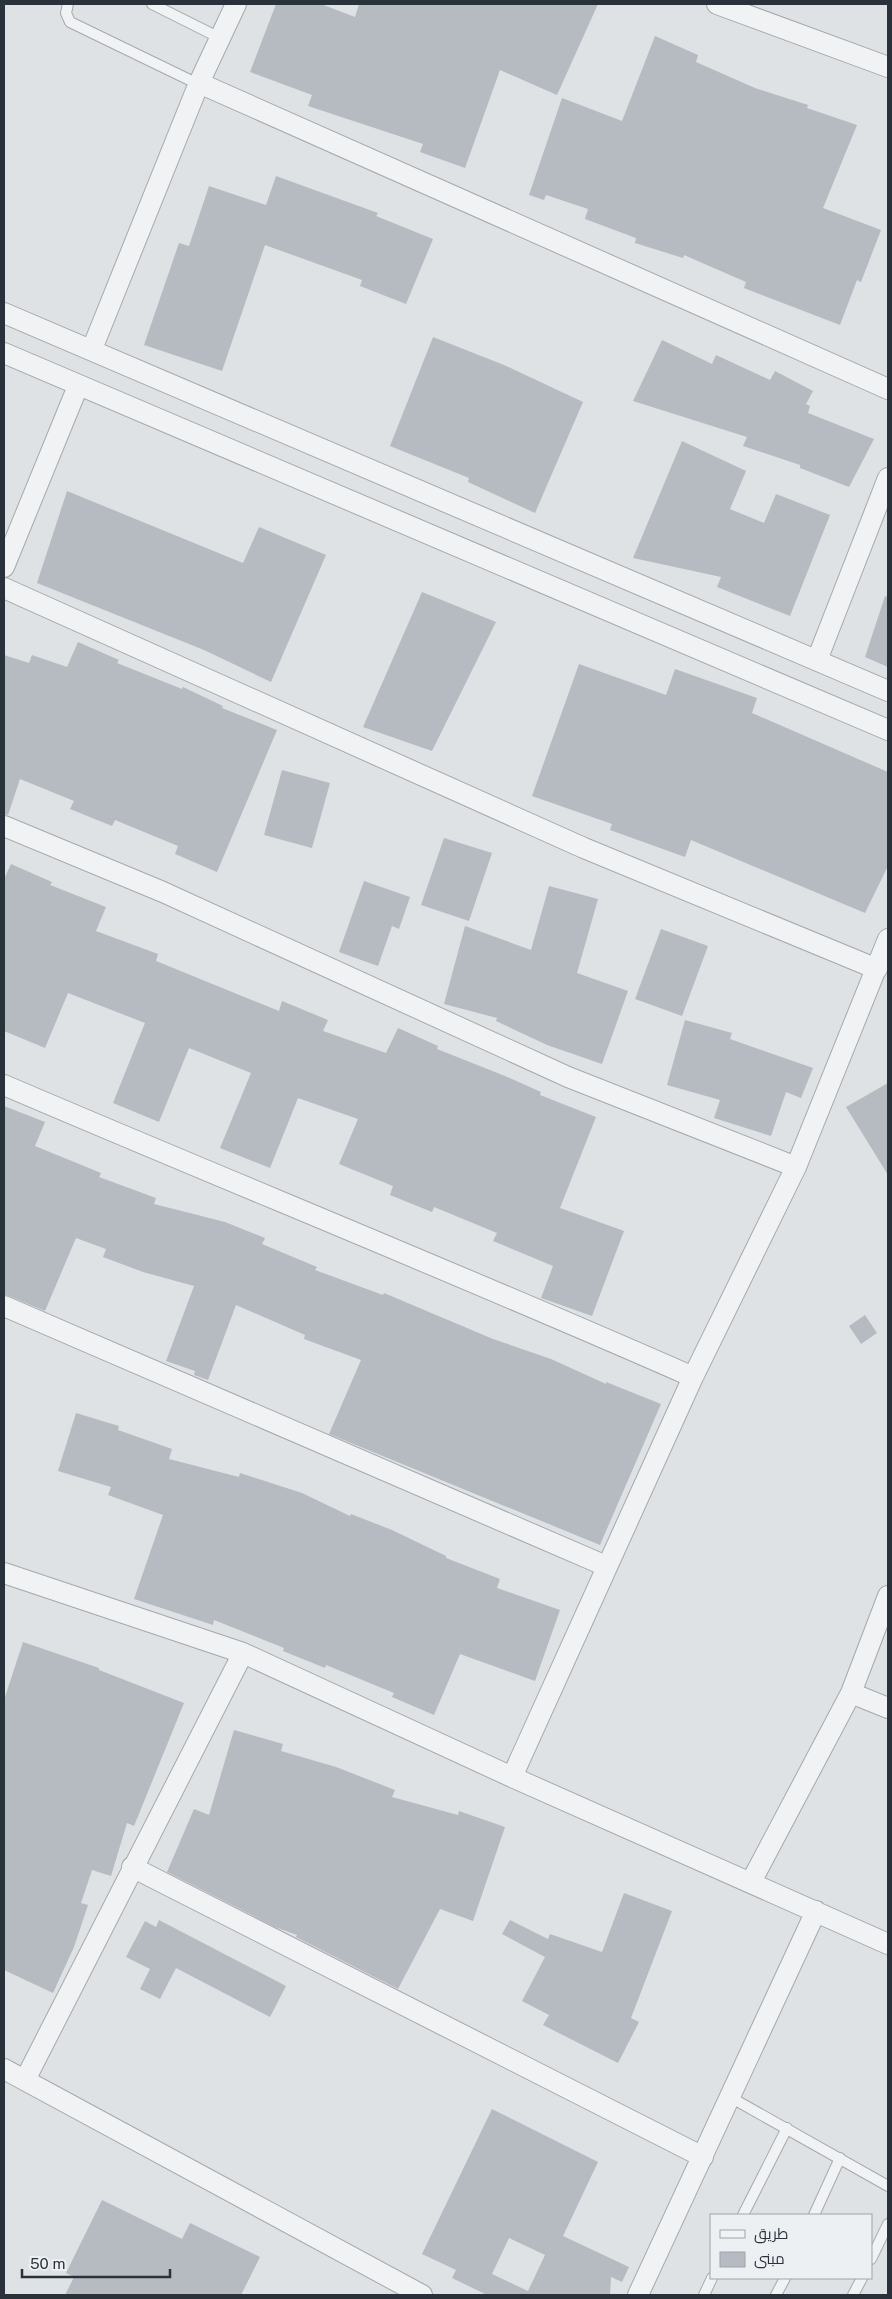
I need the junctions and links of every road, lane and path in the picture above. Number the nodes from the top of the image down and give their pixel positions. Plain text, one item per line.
1 (68, 4) edge
2 (152, 4) edge
3 (236, 4) edge
4 (717, 4) edge
5 (220, 38) junction
6 (888, 67) edge
7 (200, 84) junction
8 (4, 313) edge
9 (92, 350) junction
10 (4, 353) edge
11 (78, 386) junction
12 (888, 389) edge
13 (888, 478) edge
14 (4, 567) edge
15 (4, 588) edge
16 (817, 660) junction
17 (888, 691) edge
18 (888, 730) edge
19 (4, 826) edge
20 (888, 938) edge
21 (877, 969) junction
22 (4, 1085) edge
23 (796, 1167) junction
24 (4, 1306) edge
25 (693, 1377) junction
26 (606, 1566) junction
27 (4, 1572) edge
28 (888, 1596) edge
29 (243, 1653) junction
30 (851, 1693) junction
31 (888, 1708) edge
32 (512, 1776) junction
33 (132, 1867) junction
34 (751, 1882) junction
35 (816, 1912) junction
36 (888, 1944) edge
37 (4, 2069) edge
38 (25, 2080) junction
39 (730, 2096) junction
40 (787, 2128) junction
41 (703, 2157) junction
42 (840, 2158) junction
43 (888, 2186) edge
44 (744, 2214) edge
45 (814, 2214) edge
46 (888, 2224) edge
47 (872, 2258) edge
48 (712, 2279) edge
49 (784, 2279) edge
50 (861, 2279) edge
51 (422, 2295) edge
52 (638, 2295) edge
53 (704, 2295) edge
54 (776, 2295) edge
55 (853, 2295) edge

1 - 7 lane
2 - 5 lane
3 - 5 street
4 - 6 street
5 - 7 street
7 - 9 street
7 - 12 street
8 - 9 street
9 - 16 street
10 - 11 street
11 - 14 street
11 - 18 street
13 - 16 street
15 - 21 street
16 - 17 street
19 - 23 street
20 - 21 street
21 - 23 street
22 - 25 street
23 - 25 street
24 - 26 street
25 - 26 street
26 - 32 street
27 - 29 street
28 - 30 street
29 - 32 street
29 - 33 street
30 - 31 street
30 - 34 street
32 - 34 street
33 - 38 street
33 - 41 street
34 - 35 street
35 - 36 street
35 - 39 street
37 - 38 street
38 - 51 street
39 - 40 lane
39 - 41 street
40 - 42 lane
40 - 44 lane
41 - 52 street
42 - 43 lane
42 - 45 lane
46 - 47 lane
48 - 53 lane
49 - 54 lane
50 - 55 lane

